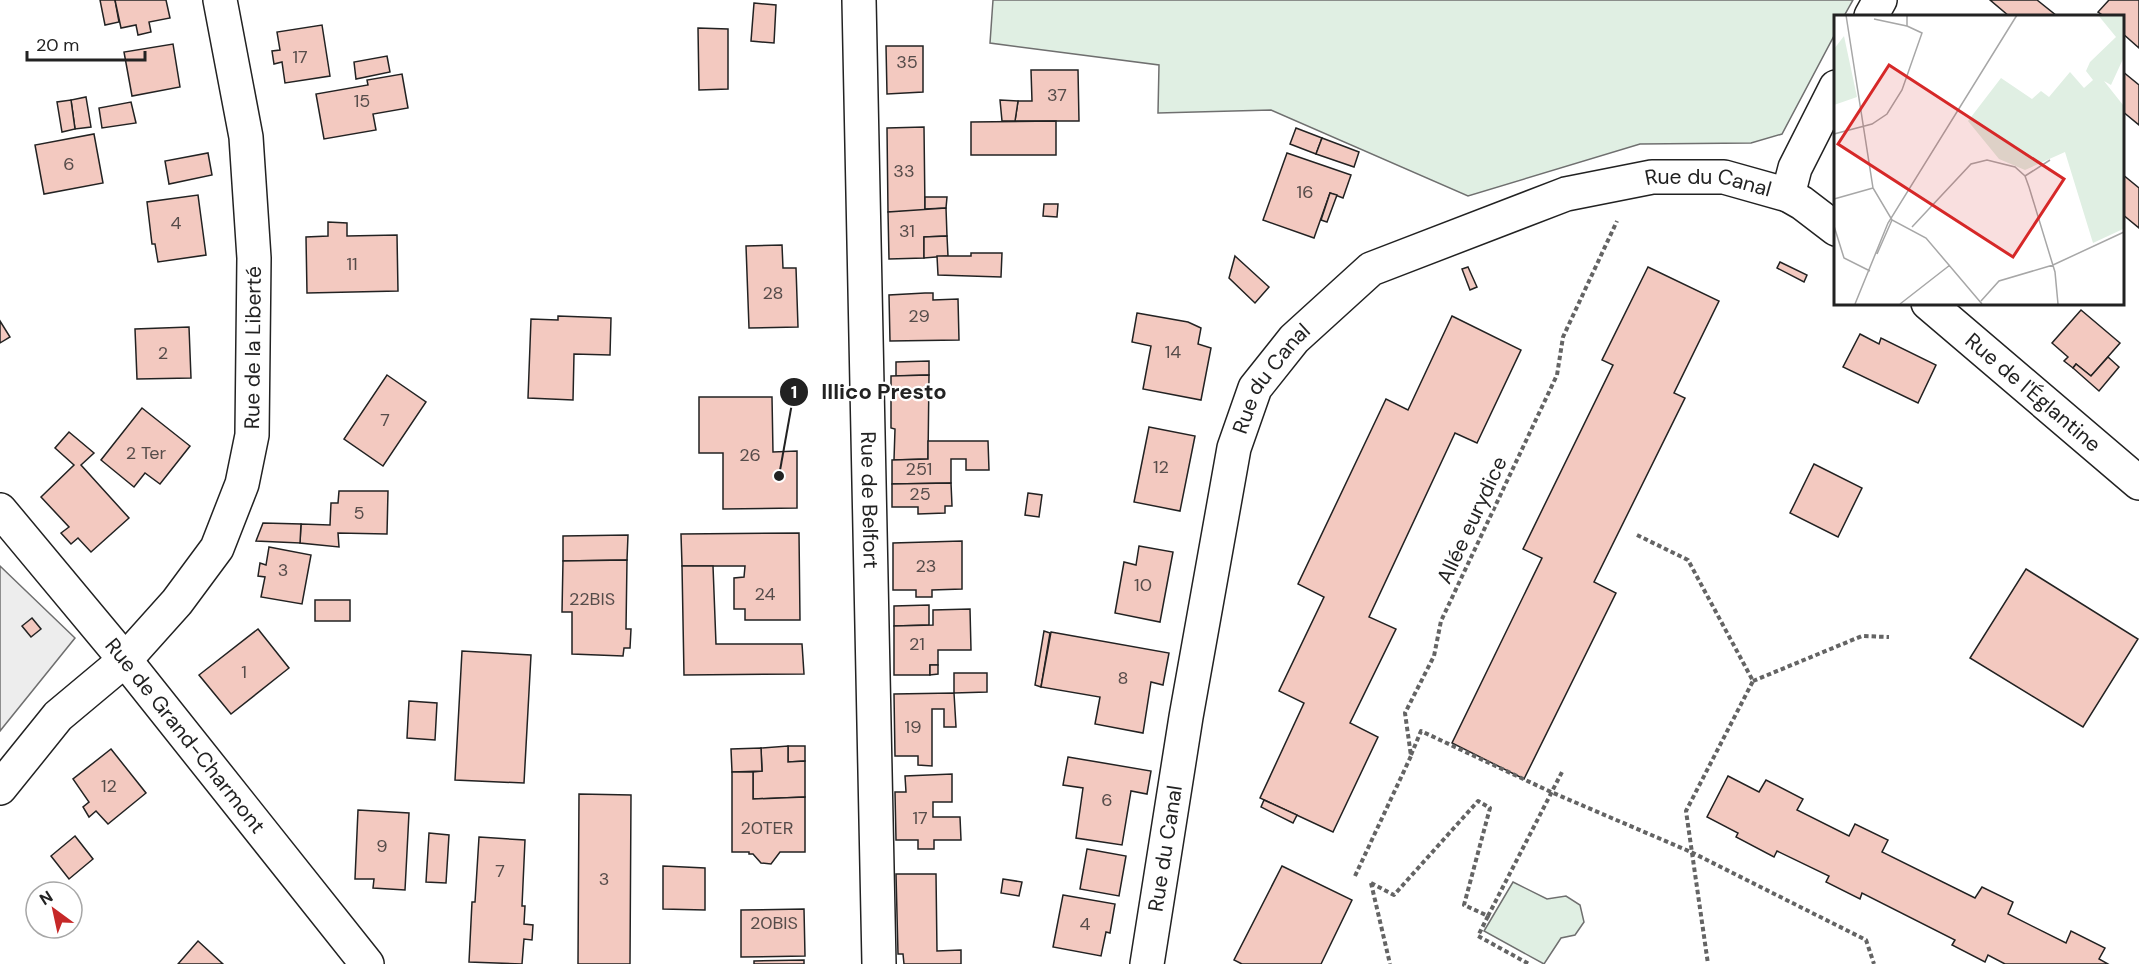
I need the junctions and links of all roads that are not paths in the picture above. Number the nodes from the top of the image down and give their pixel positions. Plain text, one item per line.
1 (220, 0) edge
2 (859, 0) edge
3 (1880, 0) edge
4 (1872, 15) edge
5 (1834, 91) edge
6 (1795, 199) junction
7 (1834, 227) edge
8 (1929, 304) edge
9 (2139, 483) edge
10 (0, 510) edge
11 (125, 660) junction
12 (0, 788) edge
13 (367, 964) edge
14 (879, 964) edge
15 (1146, 964) edge

1 - 11 street, Rue de la Liberté
2 - 14 street, Rue de Belfort
3 - 4 street
5 - 6 street
6 - 7 street
6 - 15 street, Rue du Canal
8 - 9 street, Rue de l'Églantine
10 - 11 street, Rue de Grand-Charmont
11 - 12 street, Rue de la Liberté
11 - 13 street, Rue de Grand-Charmont

